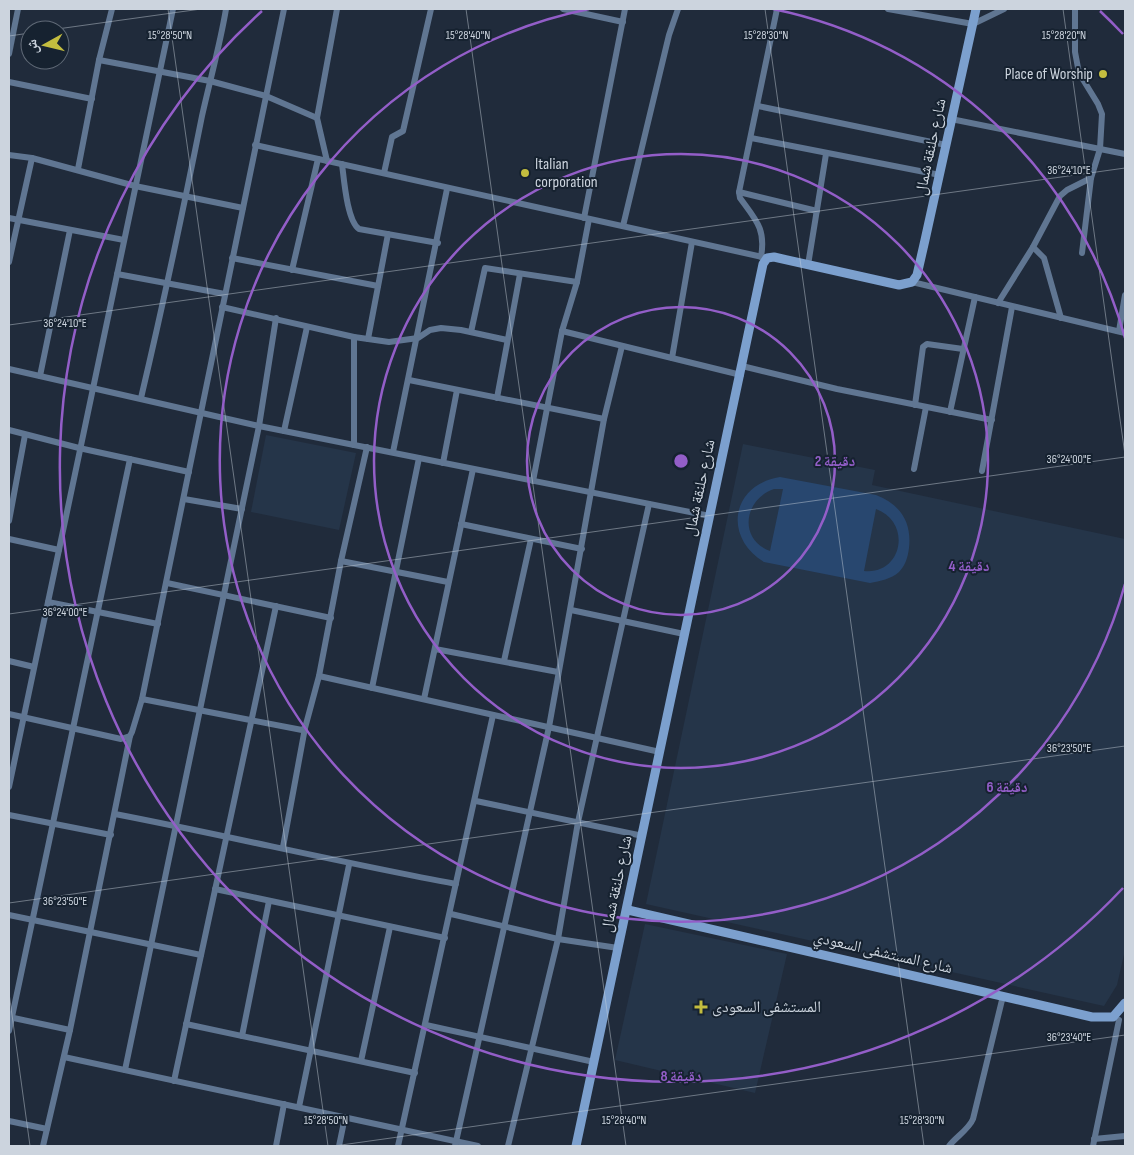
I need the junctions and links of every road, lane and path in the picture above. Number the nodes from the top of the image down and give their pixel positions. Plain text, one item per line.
1 (18, 9) edge
2 (112, 9) edge
3 (174, 9) edge
4 (226, 9) edge
5 (284, 9) edge
6 (337, 9) edge
7 (431, 9) edge
8 (563, 9) edge
9 (625, 9) edge
10 (678, 9) edge
11 (778, 9) edge
12 (888, 9) edge
13 (976, 9) edge
14 (1004, 9) edge
15 (1075, 9) edge
16 (623, 22) junction
17 (973, 24) junction
18 (9, 54) edge
19 (99, 60) junction
20 (159, 71) junction
21 (210, 80) junction
22 (9, 82) edge
23 (266, 96) junction
24 (92, 100) junction
25 (758, 106) junction
26 (317, 118) junction
27 (951, 119) junction
28 (751, 138) junction
29 (255, 145) junction
30 (946, 145) junction
31 (1100, 148) junction
32 (826, 154) junction
33 (1125, 154) edge
34 (9, 155) edge
35 (32, 158) junction
36 (318, 159) junction
37 (327, 161) junction
38 (342, 164) junction
39 (78, 170) junction
40 (384, 174) junction
41 (940, 175) junction
42 (1091, 178) junction
43 (135, 186) junction
44 (447, 189) junction
45 (739, 192) junction
46 (186, 196) junction
47 (243, 208) junction
48 (817, 210) junction
49 (9, 218) edge
50 (586, 218) junction
51 (18, 220) junction
52 (623, 226) junction
53 (70, 230) junction
54 (388, 234) junction
55 (124, 240) junction
56 (692, 242) junction
57 (438, 243) junction
58 (1033, 247) junction
59 (1082, 252) dead end
60 (232, 258) junction
61 (764, 258) junction
62 (9, 262) edge
63 (808, 265) junction
64 (292, 270) junction
65 (117, 274) junction
66 (520, 274) junction
67 (577, 282) junction
68 (912, 282) junction
69 (168, 284) junction
70 (378, 286) junction
71 (225, 294) junction
72 (1125, 295) edge
73 (975, 297) junction
74 (998, 303) junction
75 (1012, 306) junction
76 (222, 307) junction
77 (276, 318) junction
78 (1061, 318) junction
79 (307, 327) junction
80 (562, 331) junction
81 (471, 332) junction
82 (1122, 332) edge
83 (354, 337) junction
84 (418, 338) junction
85 (368, 339) junction
86 (507, 340) junction
87 (622, 346) junction
88 (963, 349) junction
89 (672, 358) junction
90 (9, 369) edge
91 (742, 370) junction
92 (40, 376) junction
93 (409, 380) junction
94 (94, 387) junction
95 (457, 390) junction
96 (141, 398) junction
97 (497, 398) junction
98 (915, 405) junction
99 (546, 408) junction
100 (926, 408) junction
101 (202, 412) junction
102 (950, 412) junction
103 (604, 419) junction
104 (992, 420) junction
105 (259, 426) junction
106 (9, 430) edge
107 (284, 431) junction
108 (25, 435) junction
109 (354, 445) junction
110 (367, 447) junction
111 (80, 448) junction
112 (393, 452) junction
113 (420, 458) junction
114 (130, 459) junction
115 (443, 463) junction
116 (473, 469) junction
117 (914, 469) dead end
118 (982, 471) dead end
119 (189, 472) junction
120 (532, 480) junction
121 (591, 492) junction
122 (184, 499) junction
123 (649, 504) junction
124 (242, 509) junction
125 (710, 516) junction
126 (9, 521) edge
127 (461, 524) junction
128 (531, 539) junction
129 (9, 540) edge
130 (582, 549) junction
131 (59, 550) junction
132 (341, 560) junction
133 (396, 572) junction
134 (448, 582) junction
135 (167, 583) junction
136 (224, 595) junction
137 (48, 602) junction
138 (276, 606) junction
139 (571, 610) junction
140 (98, 612) junction
141 (331, 618) junction
142 (623, 620) junction
143 (158, 624) junction
144 (684, 634) junction
145 (435, 650) junction
146 (504, 661) junction
147 (9, 662) edge
148 (34, 667) junction
149 (558, 672) junction
150 (319, 676) junction
151 (372, 688) junction
152 (142, 699) junction
153 (424, 700) junction
154 (200, 709) junction
155 (9, 714) edge
156 (493, 715) junction
157 (24, 717) junction
158 (252, 719) junction
159 (549, 727) junction
160 (74, 728) junction
161 (305, 728) junction
162 (130, 736) junction
163 (598, 738) junction
164 (660, 752) junction
165 (9, 787) edge
166 (476, 801) junction
167 (529, 812) junction
168 (115, 814) junction
169 (9, 815) edge
170 (578, 822) junction
171 (53, 824) junction
172 (176, 826) junction
173 (110, 835) junction
174 (227, 836) junction
175 (643, 836) junction
176 (283, 847) junction
177 (349, 865) junction
178 (456, 884) junction
179 (215, 890) junction
180 (269, 901) junction
181 (628, 910) junction
182 (450, 914) junction
183 (9, 915) edge
184 (340, 916) junction
185 (33, 920) junction
186 (504, 926) junction
187 (390, 927) junction
188 (90, 932) junction
189 (445, 938) junction
190 (558, 939) junction
191 (151, 944) junction
192 (618, 948) junction
193 (201, 955) junction
194 (1003, 996) junction
195 (1125, 1003) edge
196 (10, 1017) edge
197 (1119, 1020) edge
198 (186, 1024) junction
199 (426, 1025) junction
200 (70, 1030) junction
201 (9, 1031) edge
202 (242, 1036) junction
203 (480, 1037) junction
204 (531, 1048) junction
205 (311, 1050) junction
206 (64, 1057) junction
207 (361, 1061) junction
208 (594, 1062) junction
209 (125, 1070) junction
210 (415, 1073) junction
211 (174, 1080) junction
212 (284, 1104) junction
213 (299, 1107) junction
214 (345, 1117) junction
215 (9, 1121) edge
216 (47, 1130) junction
217 (402, 1130) junction
218 (1125, 1136) edge
219 (1094, 1143) edge
220 (455, 1144) edge
221 (43, 1146) edge
222 (276, 1146) edge
223 (339, 1146) edge
224 (398, 1146) edge
225 (478, 1146) edge
226 (508, 1146) edge
227 (576, 1146) edge
228 (949, 1146) edge

1 - 18 street
2 - 19 street
3 - 20 street
4 - 21 street
5 - 23 street
6 - 26 street
7 - 40 street
8 - 16 street
9 - 16 street
10 - 52 street
11 - 25 street
12 - 17 street
13 - 17 street, شارع حلنقة شمال
14 - 17 street
15 - 31 street
16 - 50 street
17 - 27 street, شارع حلنقة شمال
19 - 20 street
19 - 24 street
20 - 21 street
20 - 43 street
21 - 23 street
21 - 46 street
22 - 24 street
23 - 26 street
23 - 29 street
24 - 39 street
25 - 28 street
25 - 30 street
26 - 37 street
27 - 30 street, شارع حلنقة شمال
27 - 31 street
28 - 32 street
28 - 45 street
29 - 36 street
29 - 47 street
30 - 41 street, شارع حلنقة شمال
31 - 33 street
31 - 42 street
32 - 41 street
32 - 48 street
34 - 35 street
35 - 39 street
35 - 51 street
36 - 37 street
36 - 64 street
37 - 38 street
38 - 40 street
38 - 54 street
39 - 43 street
40 - 44 street
41 - 68 street, شارع حلنقة شمال
42 - 58 street
42 - 59 street
43 - 46 street
43 - 55 street
44 - 50 street
44 - 57 street
45 - 48 street
45 - 61 street
46 - 47 street
46 - 69 street
47 - 60 street
48 - 63 street
49 - 51 street
50 - 52 street
50 - 67 street
51 - 53 street
51 - 62 street
52 - 56 street
53 - 55 street
53 - 92 street
54 - 57 street
54 - 70 street
55 - 65 street
56 - 61 street
56 - 89 street
57 - 84 street
58 - 74 street
58 - 78 street
60 - 64 street
60 - 71 street
61 - 63 street
61 - 91 street, شارع حلنقة شمال
63 - 68 street
64 - 70 street
65 - 69 street
65 - 94 street
66 - 67 street
66 - 81 street
66 - 86 street
67 - 80 street
68 - 73 street
69 - 71 street
69 - 96 street
70 - 85 street
71 - 76 street
72 - 82 street
73 - 74 street
73 - 88 street
74 - 75 street
75 - 78 street
75 - 104 street
76 - 77 street
76 - 101 street
77 - 79 street
77 - 105 street
78 - 82 street
79 - 83 street
79 - 107 street
80 - 87 street
80 - 99 street
81 - 84 street
81 - 86 street
83 - 85 street
83 - 109 street
84 - 85 street
84 - 93 street
86 - 97 street
87 - 89 street
87 - 103 street
88 - 98 street
88 - 102 street
89 - 91 street
90 - 92 street
91 - 98 street
91 - 125 street, شارع حلنقة شمال
92 - 94 street
93 - 95 street
93 - 112 street
94 - 96 street
94 - 111 street
95 - 97 street
95 - 115 street
96 - 101 street
97 - 99 street
98 - 100 street
99 - 103 street
99 - 120 street
100 - 102 street
100 - 117 street
101 - 105 street
101 - 119 street
102 - 104 street
103 - 121 street
104 - 118 street
105 - 107 street
105 - 124 street
106 - 108 street
107 - 109 street
108 - 111 street
108 - 126 street
109 - 110 street
110 - 112 street
110 - 132 street
111 - 114 street
111 - 131 street
112 - 113 street
113 - 115 street
113 - 133 street
114 - 119 street
114 - 140 street
115 - 116 street
116 - 120 street
116 - 127 street
119 - 122 street
120 - 121 street
121 - 123 street
121 - 130 street
122 - 124 street
122 - 135 street
123 - 125 street
123 - 142 street
124 - 136 street
125 - 144 street, شارع حلنقة شمال
127 - 128 street
127 - 134 street
128 - 130 street
128 - 146 street
129 - 131 street
130 - 139 street
131 - 137 street
132 - 133 street
132 - 141 street
133 - 134 street
133 - 151 street
134 - 145 street
135 - 136 street
135 - 143 street
136 - 138 street
136 - 154 street
137 - 140 street
137 - 148 street
138 - 141 street
138 - 158 street
139 - 142 street
139 - 149 street
140 - 143 street
140 - 160 street
141 - 150 street
142 - 144 street
142 - 163 street
143 - 152 street
144 - 164 street, شارع حلنقة شمال
145 - 146 street
145 - 153 street
146 - 149 street
147 - 148 street
148 - 157 street
149 - 159 street
150 - 151 street
150 - 161 street
151 - 153 street
152 - 154 street
152 - 162 street
153 - 156 street
154 - 158 street
154 - 172 street
155 - 157 street
156 - 159 street
156 - 166 street
157 - 160 street
157 - 165 street
158 - 161 street
158 - 174 street
159 - 163 street
159 - 167 street
160 - 162 street
160 - 171 street
161 - 176 street
162 - 168 street
163 - 164 street
163 - 170 street
164 - 175 street, شارع حلنقة شمال
166 - 167 street
166 - 178 street
167 - 170 street
167 - 186 street
168 - 172 street
168 - 173 street
169 - 171 street
170 - 175 street
170 - 190 street
171 - 173 street
171 - 185 street
172 - 174 street
172 - 191 street
173 - 188 street
174 - 176 street
174 - 179 street
175 - 181 street, شارع حلنقة شمال
176 - 177 street
177 - 178 street
177 - 184 street
178 - 182 street
179 - 180 street
179 - 193 street
180 - 184 street
180 - 202 street
181 - 192 street, شارع حلنقة شمال
181 - 194 street, شارع المستشفى السعودي
182 - 186 street
182 - 189 street
183 - 185 street
184 - 187 street
184 - 205 street
185 - 188 street
185 - 196 street
186 - 190 street
186 - 203 street
187 - 189 street
187 - 207 street
188 - 191 street
188 - 200 street
189 - 199 street
190 - 192 street
190 - 204 street
191 - 193 street
191 - 209 street
192 - 208 street, شارع حلنقة شمال
193 - 198 street
194 - 197 street, شارع المستشفى السعودي
194 - 228 street
195 - 197 street
196 - 200 street
196 - 201 street
197 - 219 street
198 - 202 street
198 - 211 street
199 - 203 street
199 - 210 street
200 - 206 street
202 - 205 street
203 - 204 street
203 - 220 street
204 - 208 street
204 - 226 street
205 - 207 street
205 - 213 street
206 - 209 street
206 - 216 street
207 - 210 street
208 - 227 street, شارع حلنقة شمال
209 - 211 street
210 - 217 street
211 - 212 street
212 - 213 street
212 - 222 street
213 - 214 street
214 - 217 street
214 - 223 street
215 - 216 street
216 - 221 street
217 - 220 street
217 - 224 street
218 - 219 street
220 - 225 street

